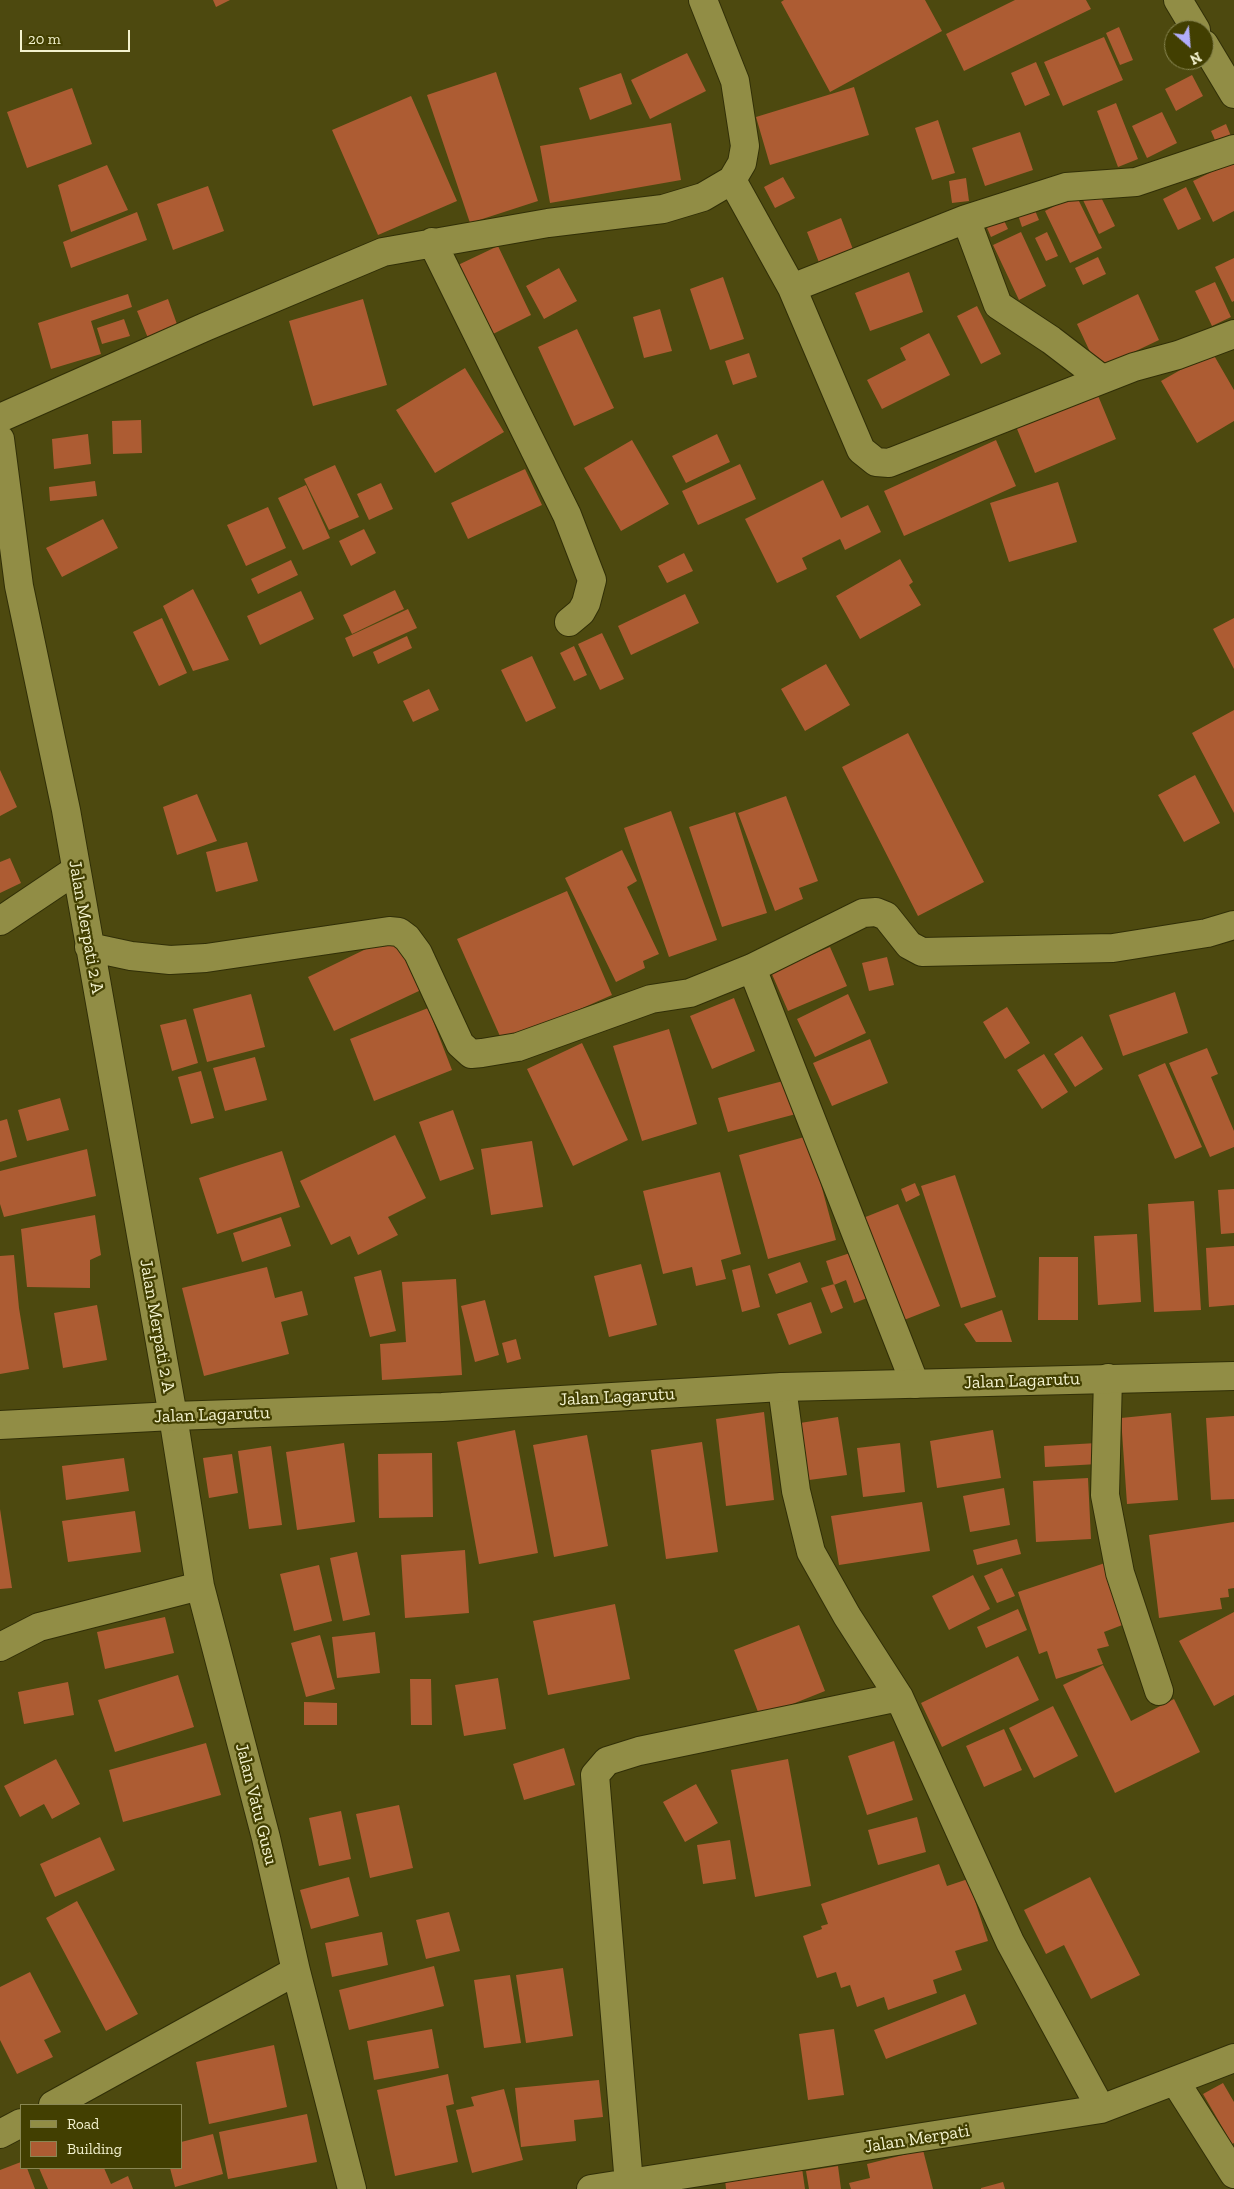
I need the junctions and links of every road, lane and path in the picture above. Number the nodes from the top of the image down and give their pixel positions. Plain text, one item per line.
1 (703, 0) edge
2 (1178, 0) edge
3 (1190, 20) edge
4 (1214, 61) edge
5 (1234, 94) edge
6 (1234, 149) edge
7 (732, 180) junction
8 (966, 219) junction
9 (432, 242) junction
10 (792, 288) junction
11 (1234, 334) edge
12 (1102, 379) junction
13 (0, 418) edge
14 (0, 439) edge
15 (10, 591) edge
16 (569, 622) dead end
17 (76, 870) junction
18 (0, 921) edge
19 (1234, 925) edge
20 (90, 947) junction
21 (752, 968) junction
22 (1234, 1376) edge
23 (1108, 1378) junction
24 (915, 1384) junction
25 (782, 1387) junction
26 (173, 1416) junction
27 (0, 1425) edge
28 (200, 1586) junction
29 (0, 1647) edge
30 (1159, 1691) dead end
31 (899, 1696) junction
32 (296, 1971) junction
33 (1234, 2058) edge
34 (1175, 2081) junction
35 (55, 2104) edge
36 (1101, 2109) junction
37 (20, 2124) edge
38 (0, 2134) edge
39 (1234, 2174) edge
40 (629, 2184) junction
41 (352, 2189) edge
42 (591, 2189) edge

1 - 7 street
2 - 3 street
4 - 5 street
6 - 8 street
7 - 9 street
7 - 10 street
8 - 10 street
8 - 12 street
9 - 13 street
9 - 16 street
10 - 12 street
11 - 12 street
14 - 15 street, Jalan Merpati 2 A
15 - 17 street, Jalan Merpati 2 A
17 - 18 street
17 - 20 street, Jalan Merpati 2 A
19 - 21 street
20 - 21 street
20 - 26 street, Jalan Merpati 2 A
21 - 24 street
22 - 23 street, Jalan Lagarutu
23 - 24 street, Jalan Lagarutu
23 - 30 street
24 - 25 street, Jalan Lagarutu
25 - 26 street, Jalan Lagarutu
25 - 31 street
26 - 27 street, Jalan Lagarutu
26 - 28 street, Jalan Vatu Gusu
28 - 29 street
28 - 32 street, Jalan Vatu Gusu
31 - 36 street
31 - 40 street
32 - 35 street
32 - 41 street, Jalan Vatu Gusu
33 - 34 street, Jalan Merpati
34 - 36 street, Jalan Merpati
34 - 39 street
36 - 40 street, Jalan Merpati
37 - 38 street
40 - 42 street, Jalan Merpati

